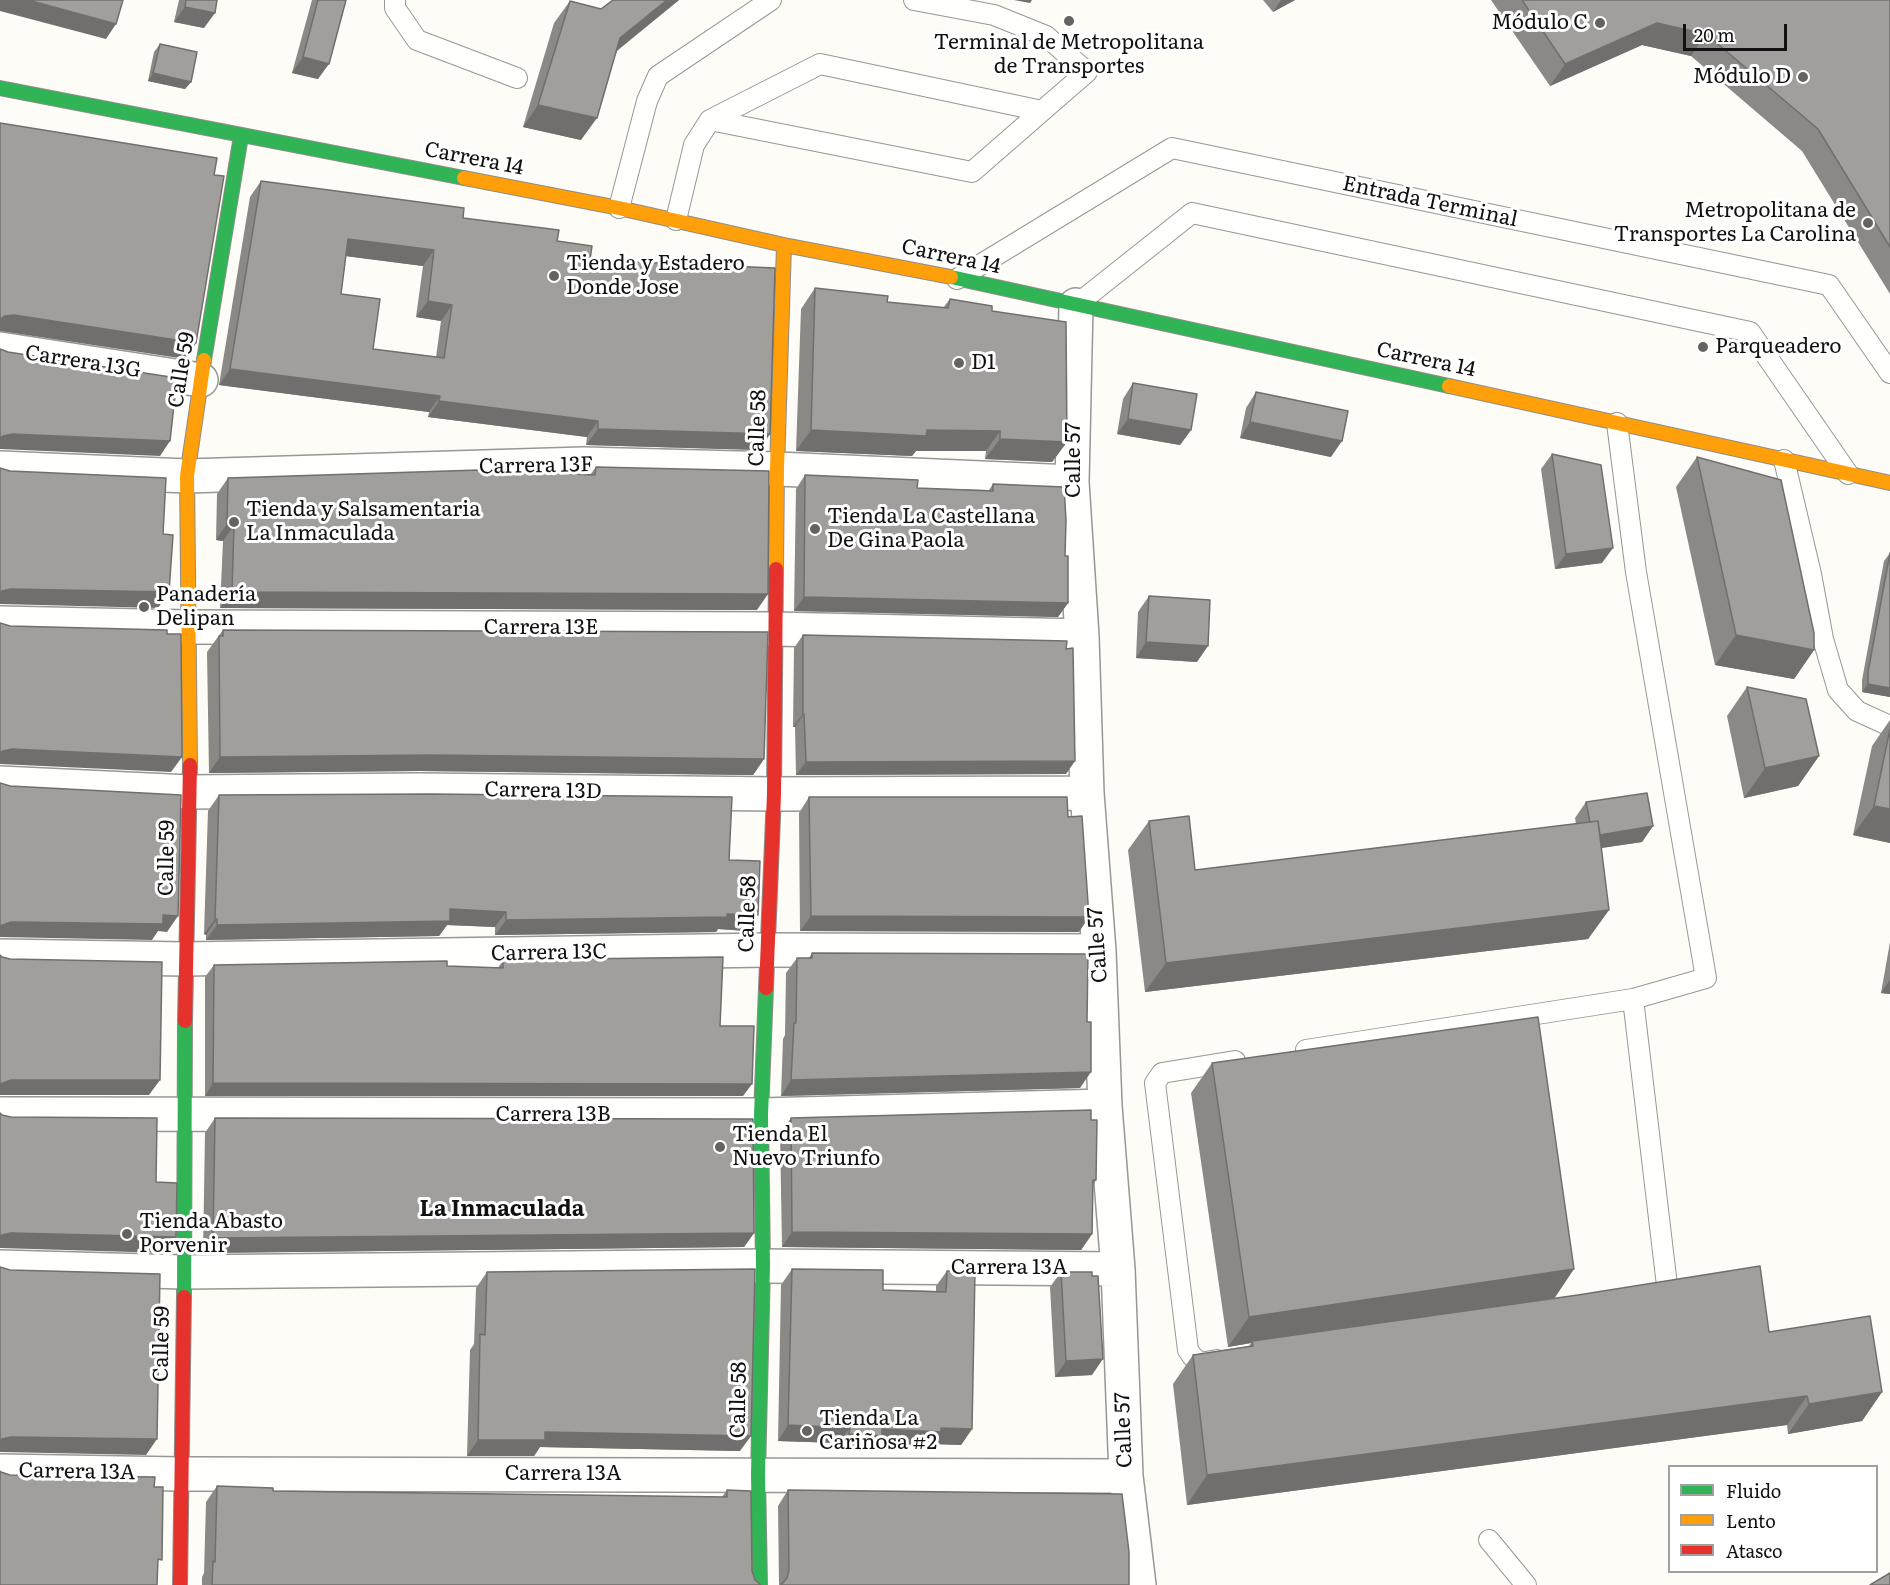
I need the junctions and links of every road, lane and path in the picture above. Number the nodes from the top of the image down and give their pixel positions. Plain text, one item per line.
1 (395, 0) edge
2 (771, 0) edge
3 (914, 0) edge
4 (517, 78) dead end
5 (0, 88) edge
6 (1042, 111) junction
7 (710, 120) junction
8 (241, 136) junction
9 (619, 208) junction
10 (676, 220) junction
11 (784, 245) junction
12 (957, 279) junction
13 (1076, 305) junction
14 (0, 349) edge
15 (1890, 373) edge
16 (201, 380) junction
17 (1617, 423) junction
18 (1784, 460) junction
19 (0, 468) edge
20 (777, 469) junction
21 (1848, 474) junction
22 (187, 476) junction
23 (1072, 482) junction
24 (1890, 483) edge
25 (0, 623) edge
26 (189, 627) junction
27 (775, 629) junction
28 (1082, 636) junction
29 (1890, 726) edge
30 (0, 783) edge
31 (190, 792) junction
32 (1087, 793) junction
33 (774, 794) junction
34 (767, 950) junction
35 (1099, 951) junction
36 (0, 956) edge
37 (185, 959) junction
38 (1633, 999) junction
39 (1291, 1053) edge
40 (1256, 1058) edge
41 (1105, 1107) junction
42 (0, 1114) edge
43 (186, 1114) junction
44 (761, 1115) junction
45 (763, 1266) junction
46 (0, 1267) edge
47 (1118, 1269) junction
48 (184, 1272) junction
49 (1633, 1299) edge
50 (1235, 1358) edge
51 (0, 1471) edge
52 (181, 1474) junction
53 (758, 1474) junction
54 (1126, 1476) junction
55 (1489, 1540) dead end
56 (180, 1585) edge
57 (760, 1585) edge
58 (1138, 1585) edge
59 (1526, 1585) edge

1 - 4 lane
2 - 9 lane
3 - 6 lane
5 - 8 street, Carrera 14
6 - 7 lane
6 - 7 lane
7 - 10 lane
8 - 9 street, Carrera 14
8 - 16 street, Calle 59
9 - 10 street, Carrera 14
10 - 11 street, Carrera 14
11 - 12 street, Carrera 14
11 - 20 street, Calle 58
12 - 13 street, Carrera 14
12 - 15 lane, Entrada Terminal
13 - 17 street, Carrera 14
13 - 21 lane
13 - 23 street, Calle 57
14 - 16 street, Carrera 13G
16 - 22 street, Calle 59
17 - 18 street, Carrera 14
17 - 38 lane
18 - 21 street, Carrera 14
18 - 29 lane
19 - 22 street, Carrera 13F
20 - 22 street, Carrera 13F
20 - 23 street, Carrera 13F
20 - 27 street, Calle 58
21 - 24 street, Carrera 14
22 - 26 street, Calle 59
23 - 28 street, Calle 57
25 - 26 street, Carrera 13E
26 - 27 street, Carrera 13E
26 - 31 street, Calle 59
27 - 28 street, Carrera 13E
27 - 33 street, Calle 58
28 - 32 street, Calle 57
30 - 31 street, Carrera 13D
31 - 33 street, Carrera 13D
31 - 37 street, Calle 59
32 - 33 street, Carrera 13D
32 - 35 street, Calle 57
33 - 34 street, Calle 58
34 - 35 street, Carrera 13C
34 - 37 street, Carrera 13C
34 - 44 street, Calle 58
35 - 41 street, Calle 57
36 - 37 street, Carrera 13C
37 - 43 street, Calle 59
38 - 39 lane
38 - 49 lane
40 - 50 lane
41 - 44 street, Carrera 13B
41 - 47 street, Calle 57
42 - 43 street, Carrera 13B
43 - 44 street, Carrera 13B
43 - 48 street, Calle 59
44 - 45 street, Calle 58
45 - 47 street, Carrera 13A
45 - 48 street, Carrera 13A
45 - 53 street, Calle 58
46 - 48 street, Carrera 13A
47 - 54 street, Calle 57
48 - 52 street, Calle 59
51 - 52 street, Carrera 13A
52 - 53 street, Carrera 13A
52 - 56 street, Calle 59
53 - 54 street, Carrera 13A
53 - 57 street, Calle 58
54 - 58 street, Calle 57
55 - 59 lane

